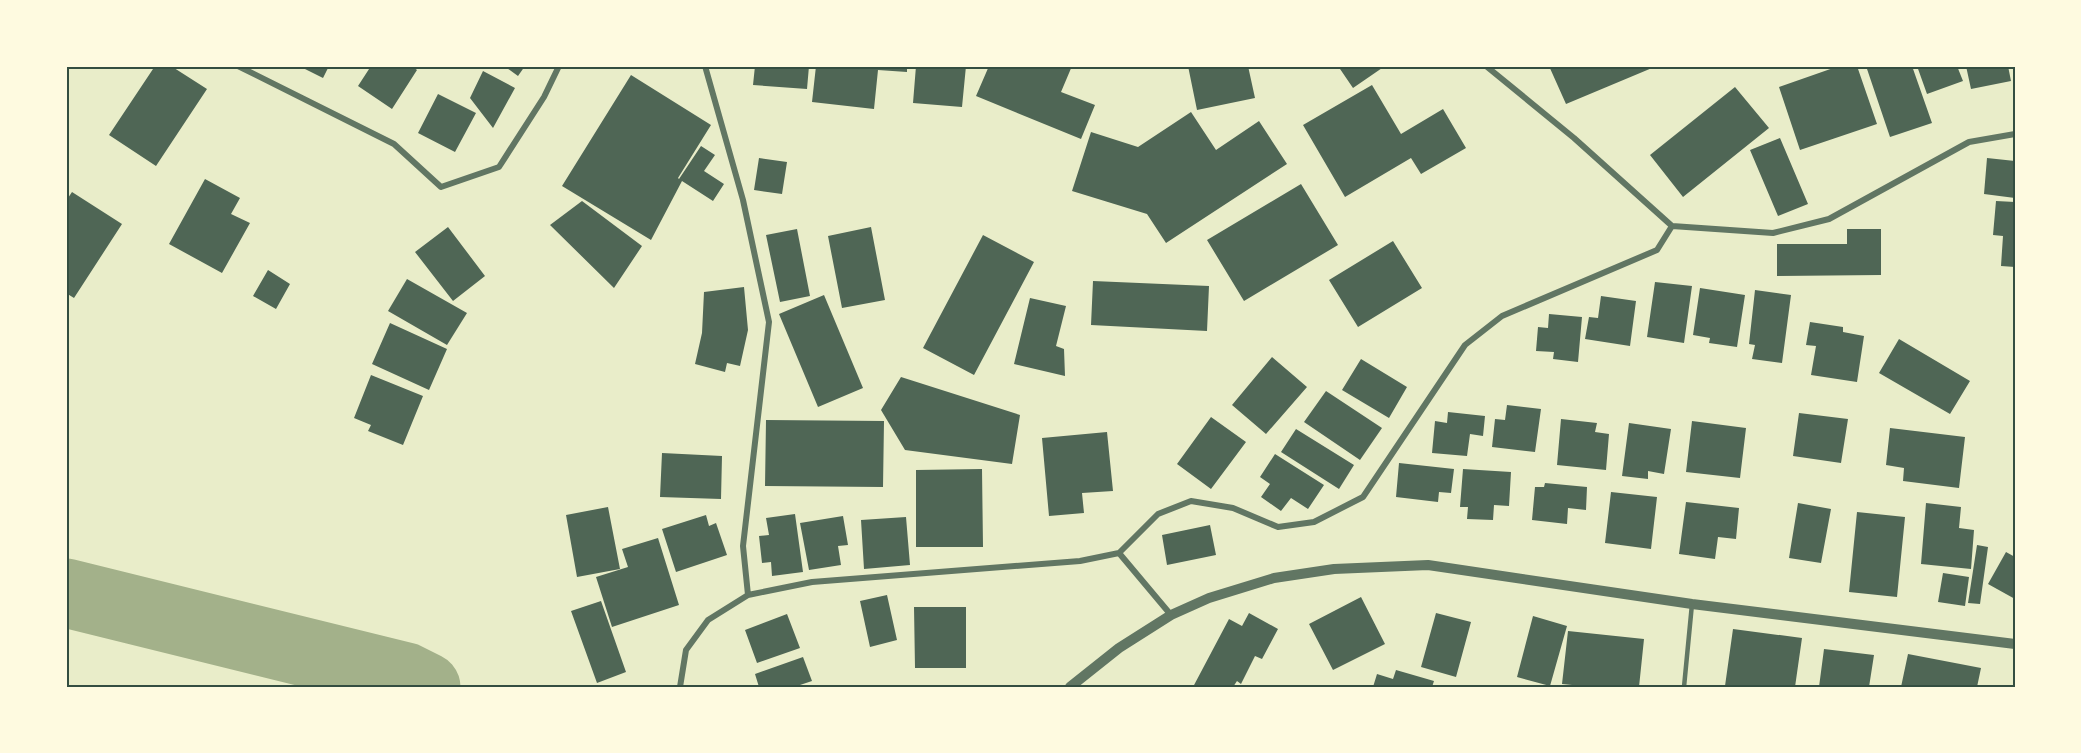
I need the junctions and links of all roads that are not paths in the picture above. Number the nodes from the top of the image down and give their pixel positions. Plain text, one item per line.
1 (237, 66) edge
2 (559, 66) edge
3 (705, 66) edge
4 (1486, 66) edge
5 (2015, 134) edge
6 (1672, 226) junction
7 (1119, 553) junction
8 (748, 595) junction
9 (1692, 604) junction
10 (1171, 615) junction
11 (2015, 644) edge
12 (680, 687) edge
13 (1070, 687) edge
14 (1684, 687) edge

1 - 2 street
3 - 8 street
4 - 6 street
5 - 6 street
6 - 7 street
7 - 8 street
7 - 10 street
8 - 12 street
9 - 10 street
9 - 11 street
9 - 14 lane
10 - 13 street

